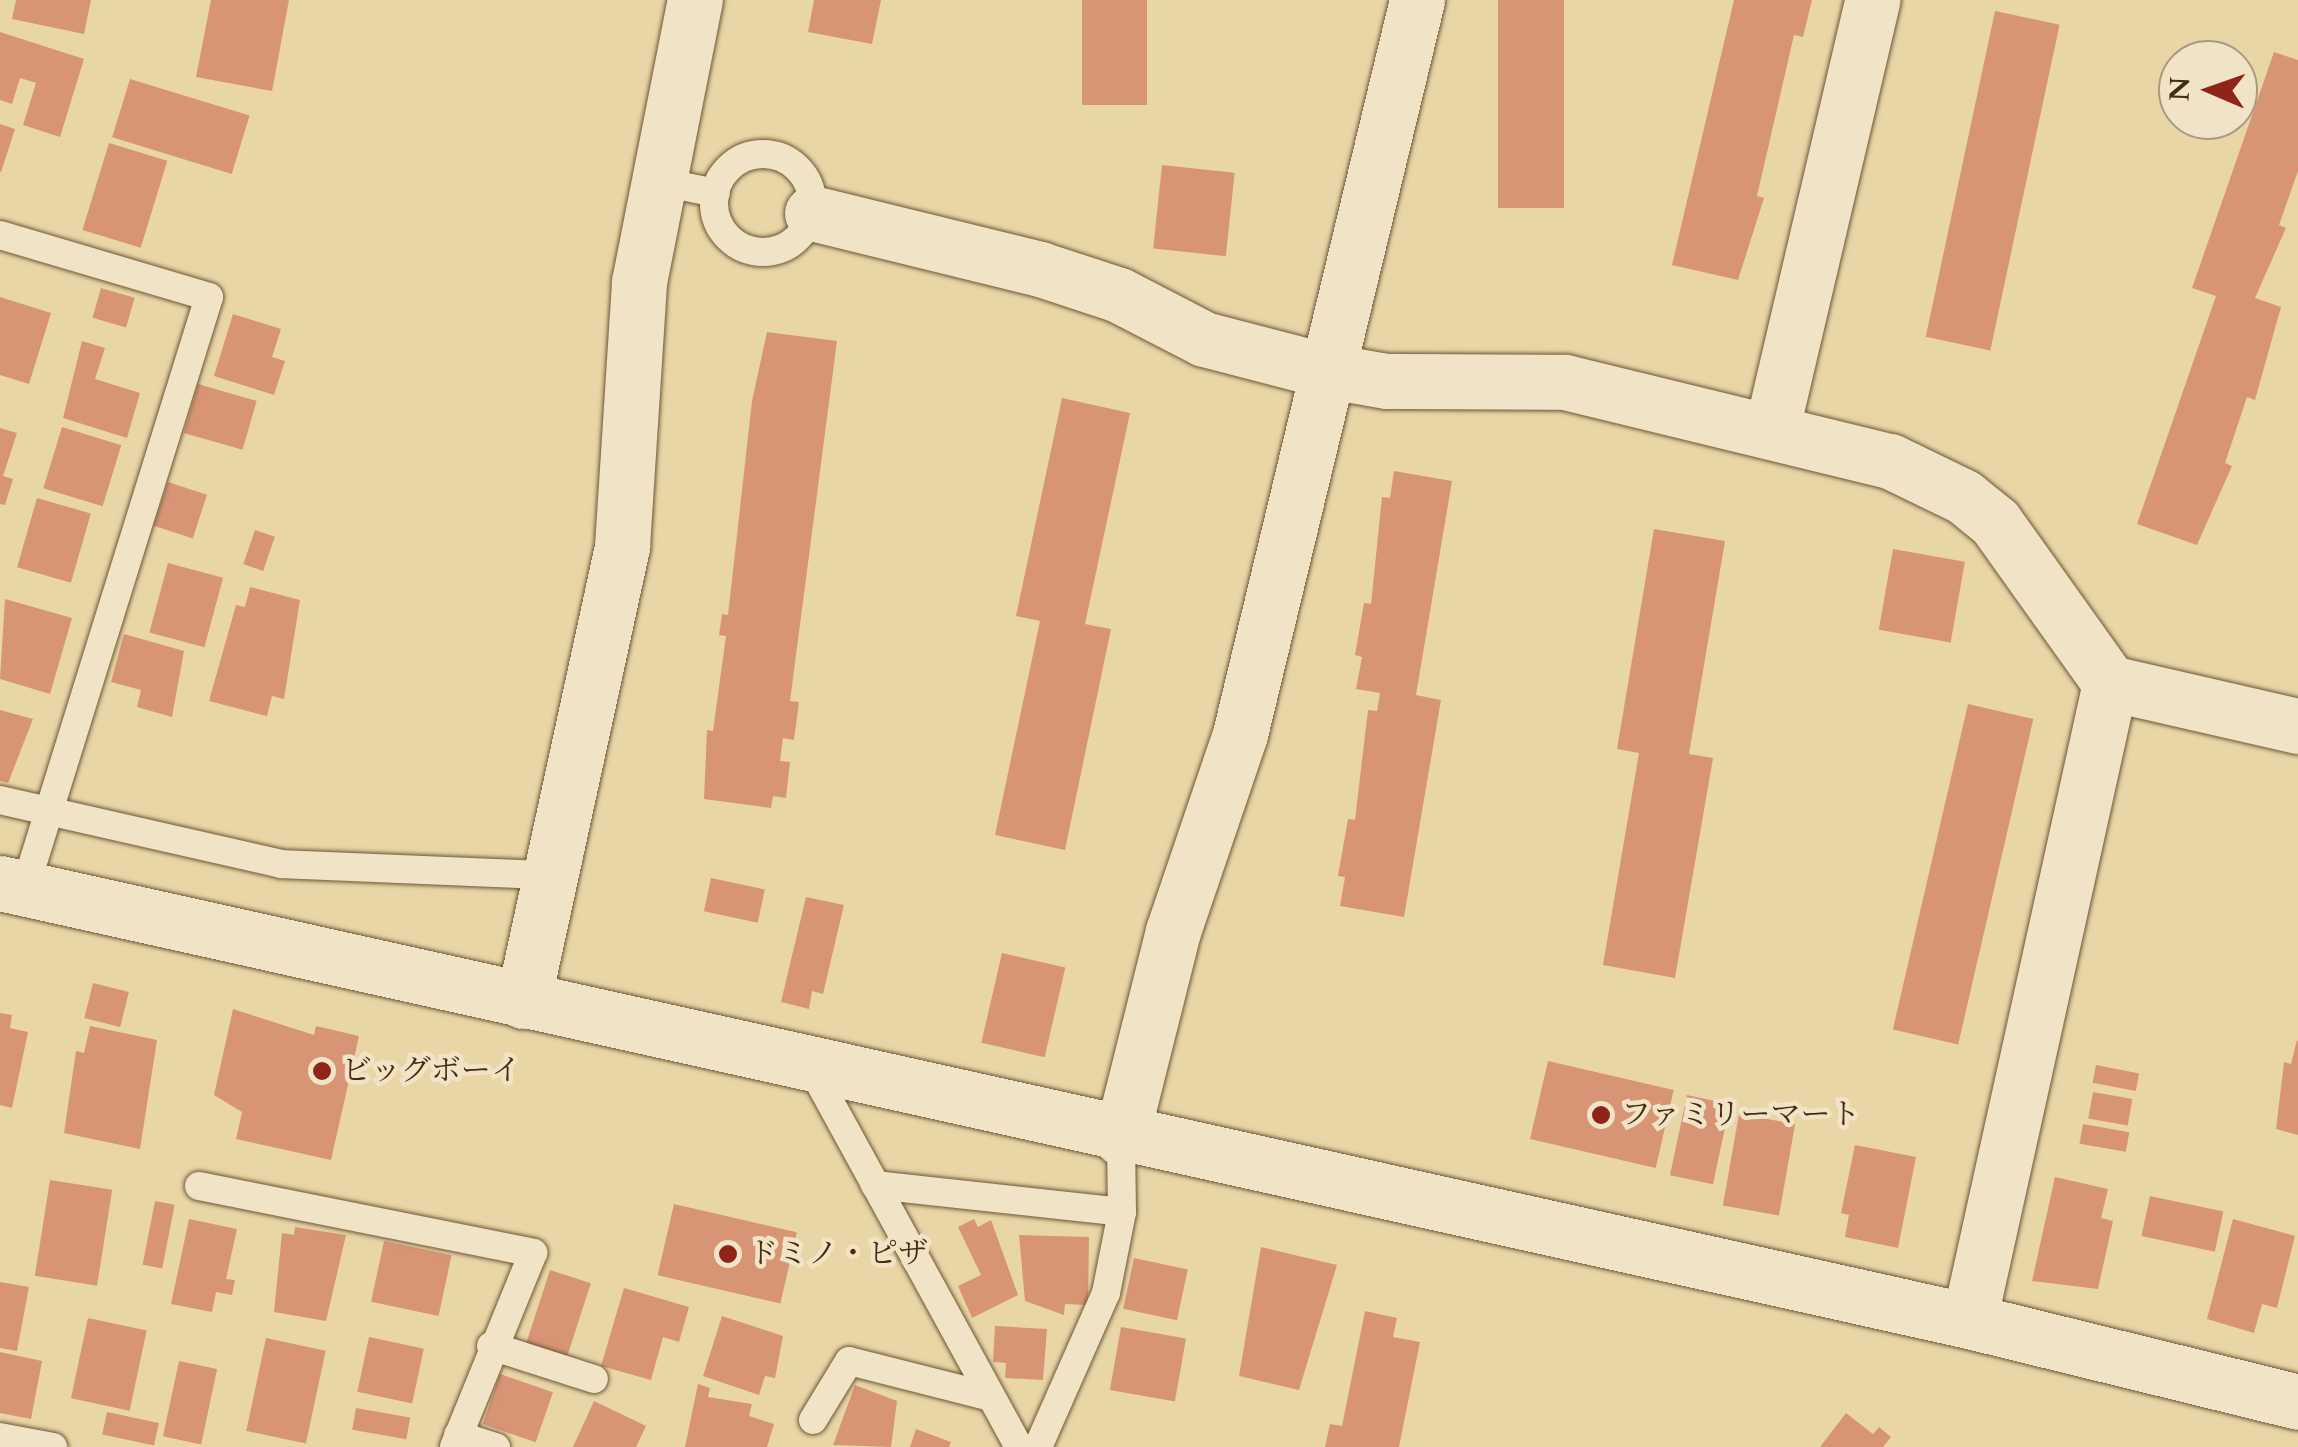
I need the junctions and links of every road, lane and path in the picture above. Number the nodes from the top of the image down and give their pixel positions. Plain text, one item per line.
1 (694, 0) edge
2 (1417, 0) edge
3 (1872, 0) edge
4 (657, 181) junction
5 (716, 193) junction
6 (812, 213) junction
7 (0, 234) edge
8 (1322, 370) junction
9 (1772, 428) junction
10 (2110, 684) junction
11 (2298, 726) edge
12 (0, 800) edge
13 (46, 813) junction
14 (547, 876) junction
15 (13, 886) edge
16 (522, 1001) junction
17 (812, 1069) junction
18 (1121, 1138) junction
19 (875, 1184) junction
20 (199, 1186) dead end
21 (1122, 1212) junction
22 (1969, 1321) junction
23 (491, 1346) junction
24 (594, 1379) dead end
25 (991, 1397) junction
26 (2298, 1402) edge
27 (813, 1420) dead end
28 (0, 1437) edge
29 (456, 1441) edge
30 (52, 1447) edge
31 (496, 1447) edge
32 (1019, 1447) edge
33 (1038, 1447) edge

1 - 4 street
2 - 8 street
3 - 9 street
4 - 5 lane
4 - 14 street
5 - 6 lane
5 - 6 lane
6 - 8 street
7 - 13 lane
8 - 9 street
8 - 18 street
9 - 10 street
10 - 11 street
10 - 22 street
12 - 13 lane
13 - 14 lane
13 - 15 lane
14 - 16 street
15 - 16 street
16 - 17 street
17 - 18 street
17 - 19 lane
18 - 21 lane
18 - 22 street
19 - 21 lane
19 - 25 lane
20 - 23 lane
21 - 33 lane
22 - 26 street
23 - 24 lane
23 - 29 lane
25 - 27 lane
25 - 32 lane
28 - 30 lane
29 - 31 lane

